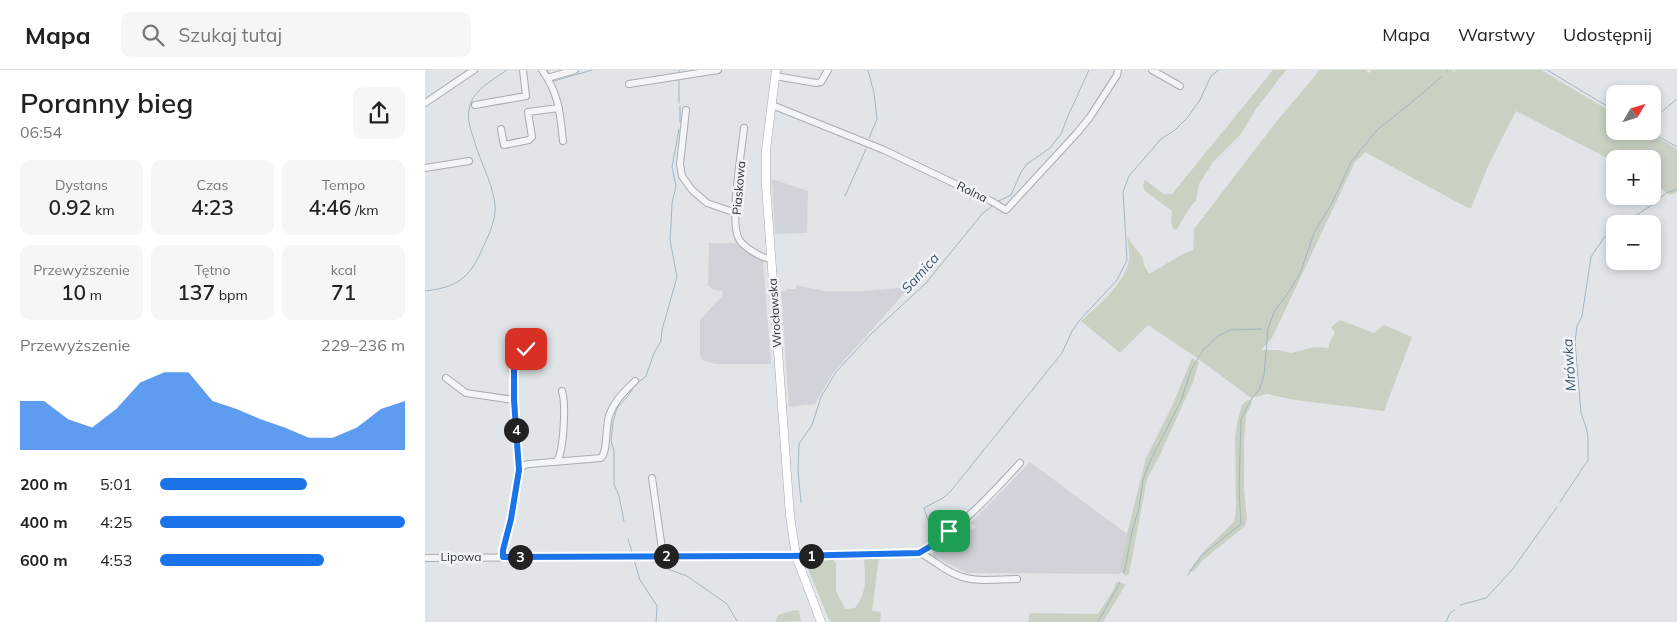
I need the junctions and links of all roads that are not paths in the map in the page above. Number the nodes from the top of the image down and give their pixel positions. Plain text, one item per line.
1 (474, 70) edge
2 (523, 70) edge
3 (541, 70) edge
4 (575, 70) edge
5 (718, 70) edge
6 (828, 70) edge
7 (1117, 70) edge
8 (1152, 70) edge
9 (775, 73) edge
10 (547, 78) junction
11 (629, 84) dead end
12 (1180, 86) dead end
13 (425, 103) edge
14 (772, 105) junction
15 (475, 106) dead end
16 (559, 108) junction
17 (686, 110) dead end
18 (744, 128) dead end
19 (501, 129) dead end
20 (563, 141) dead end
21 (469, 161) dead end
22 (425, 168) edge
23 (735, 213) junction
24 (771, 259) junction
25 (526, 349) dead end
26 (446, 378) dead end
27 (635, 381) dead end
28 (562, 392) dead end
29 (514, 400) junction
30 (557, 462) junction
31 (1020, 463) dead end
32 (519, 470) junction
33 (652, 478) dead end
34 (919, 553) junction
35 (663, 556) junction
36 (796, 556) junction
37 (503, 557) junction
38 (425, 558) edge
39 (1017, 578) dead end
40 (821, 622) edge

1 - 13 street
2 - 15 street
3 - 10 street
4 - 10 street
5 - 11 street
6 - 9 street
7 - 14 street, Rolna
8 - 12 street
9 - 14 main road, Wrocławska
10 - 16 street
14 - 24 main road, Wrocławska
16 - 19 street
16 - 20 street
17 - 23 street
18 - 23 street, Piaskowa
21 - 22 street
23 - 24 street, Piaskowa
24 - 36 main road, Wrocławska
25 - 29 street
26 - 29 street
27 - 30 street
28 - 30 street
29 - 32 street
30 - 32 street
31 - 34 street
32 - 37 street
33 - 35 street
34 - 36 street, Lipowa
34 - 39 street
35 - 36 street, Lipowa
35 - 37 street, Lipowa
36 - 40 main road, Wrocławska
37 - 38 street, Lipowa

